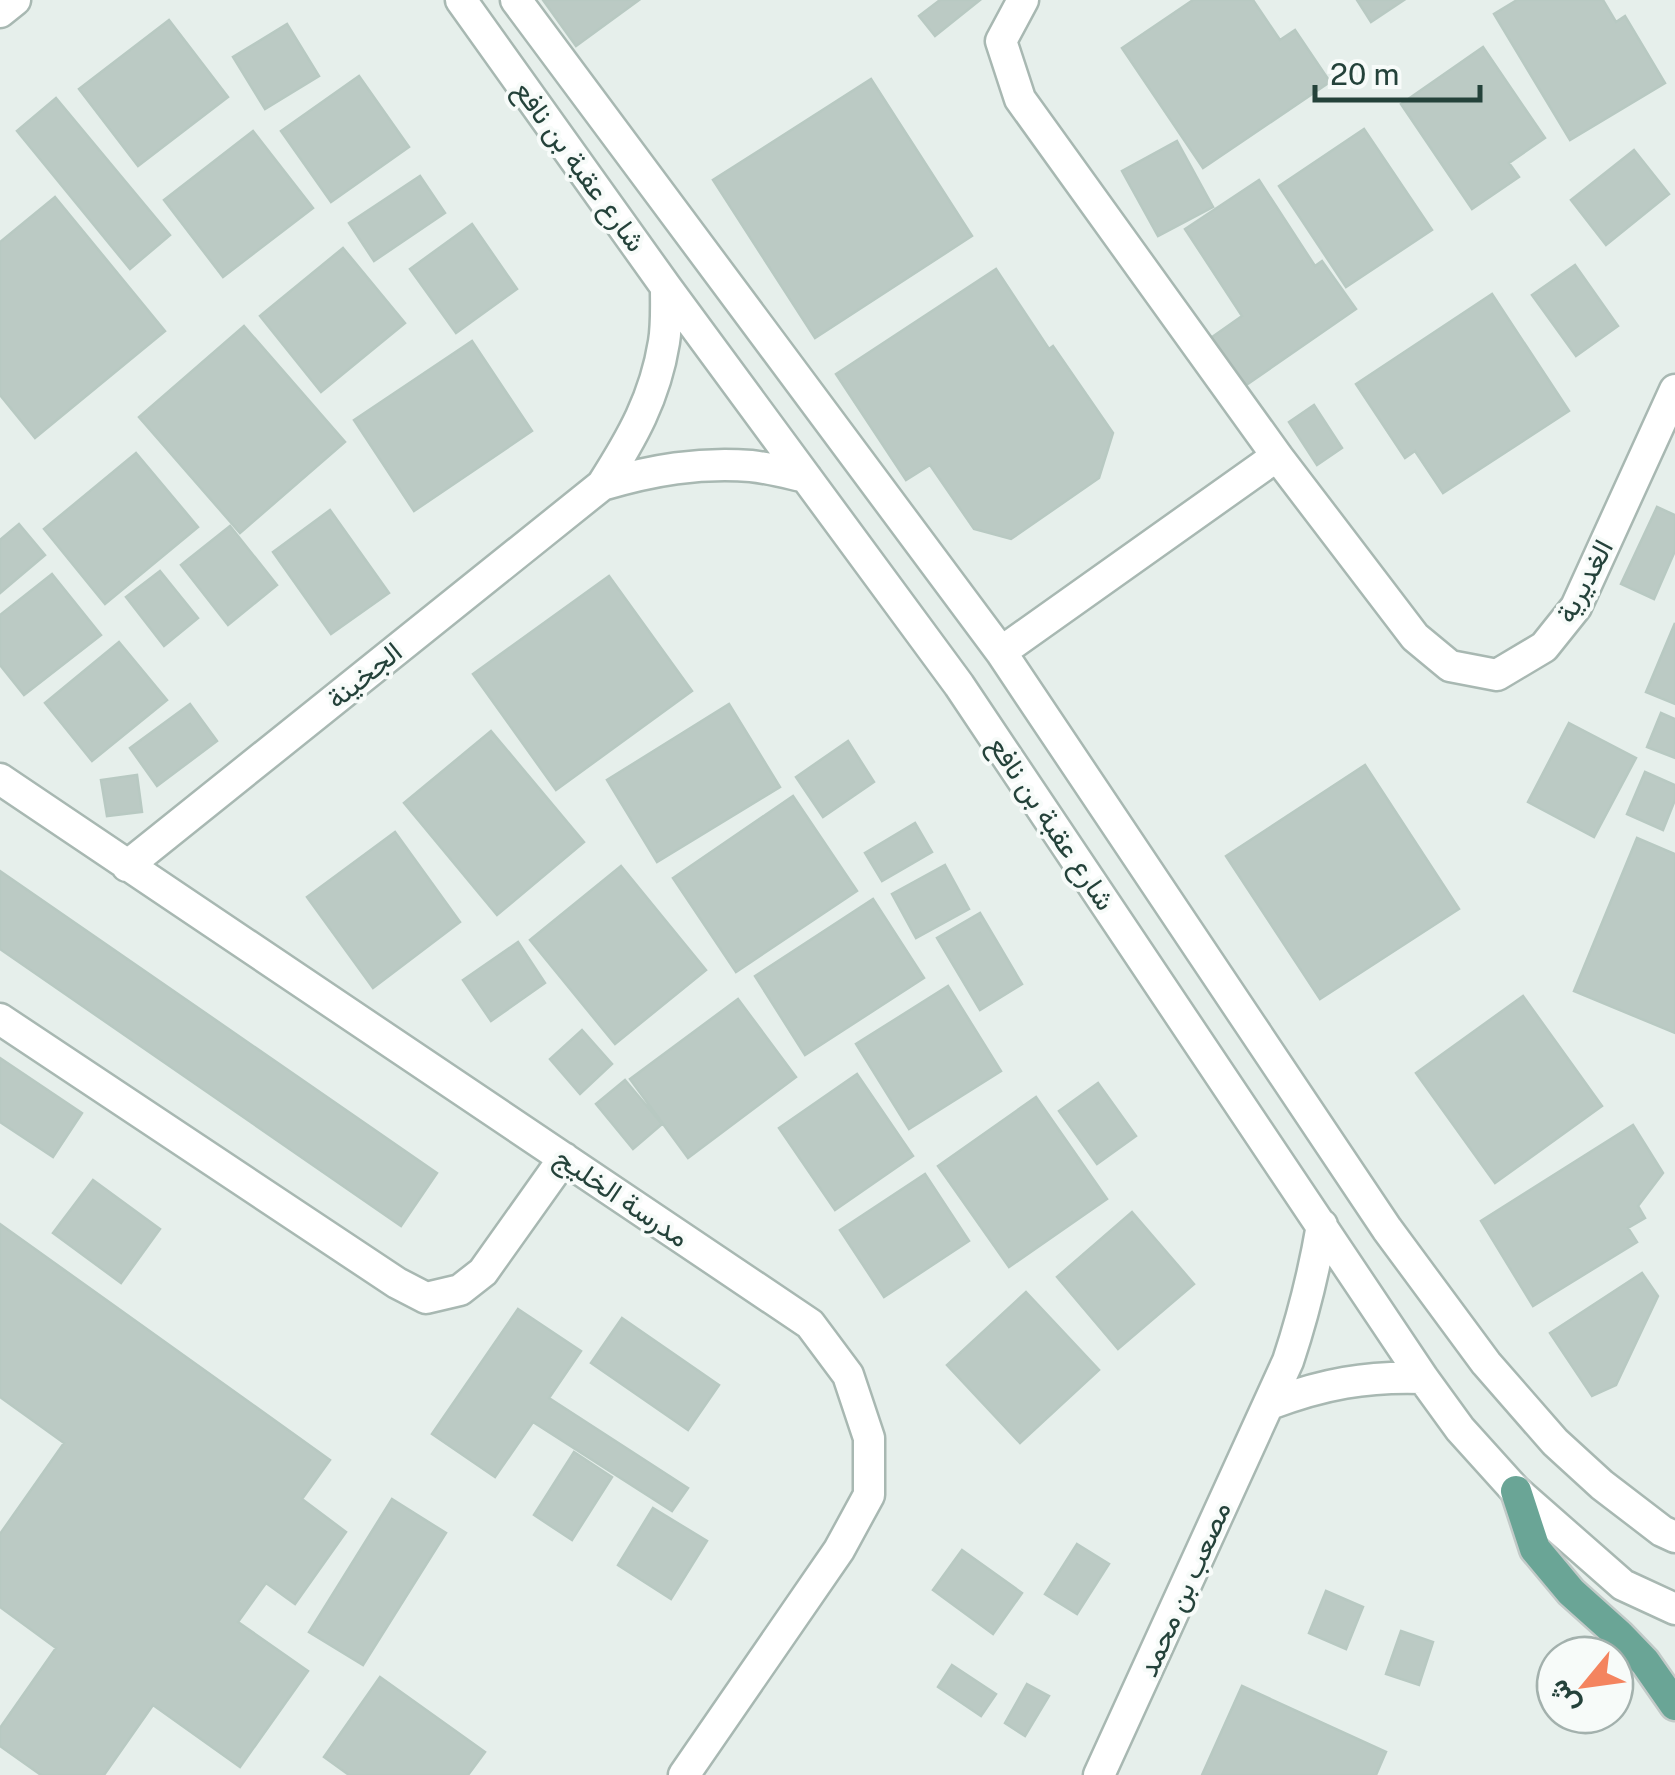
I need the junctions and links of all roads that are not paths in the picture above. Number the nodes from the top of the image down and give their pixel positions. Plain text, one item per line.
1 (15, 0) edge
2 (462, 0) edge
3 (516, 0) edge
4 (1023, 0) edge
5 (0, 12) edge
6 (666, 287) junction
7 (1675, 390) edge
8 (1278, 456) junction
9 (806, 477) junction
10 (602, 484) junction
11 (1001, 652) junction
12 (0, 779) edge
13 (127, 866) junction
14 (0, 1019) edge
15 (564, 1158) junction
16 (1322, 1224) junction
17 (1423, 1378) junction
18 (1270, 1404) junction
19 (1516, 1491) junction
20 (1675, 1537) edge
21 (1675, 1609) edge
22 (1675, 1706) edge
23 (684, 1775) edge
24 (1099, 1775) edge

1 - 5 street
2 - 6 street, شارع عقبة بن نافع
3 - 11 street, شارع عقبة بن نافع
4 - 8 street, الغديرية
6 - 9 street, شارع عقبة بن نافع
6 - 10 street, الجخينة
7 - 8 street, الغديرية
8 - 11 street
9 - 10 street, الجخينة
9 - 16 street, شارع عقبة بن نافع
10 - 13 street, الجخينة
11 - 20 street, شارع عقبة بن نافع
12 - 13 street, مدرسة الخليج
13 - 15 street, مدرسة الخليج
14 - 15 street
15 - 23 street, مدرسة الخليج
16 - 17 street, شارع عقبة بن نافع
16 - 18 street, مصعب بن محمد
17 - 18 street
17 - 19 street, شارع عقبة بن نافع
18 - 24 street, مصعب بن محمد
19 - 21 street, شارع عقبة بن نافع
19 - 22 main road

